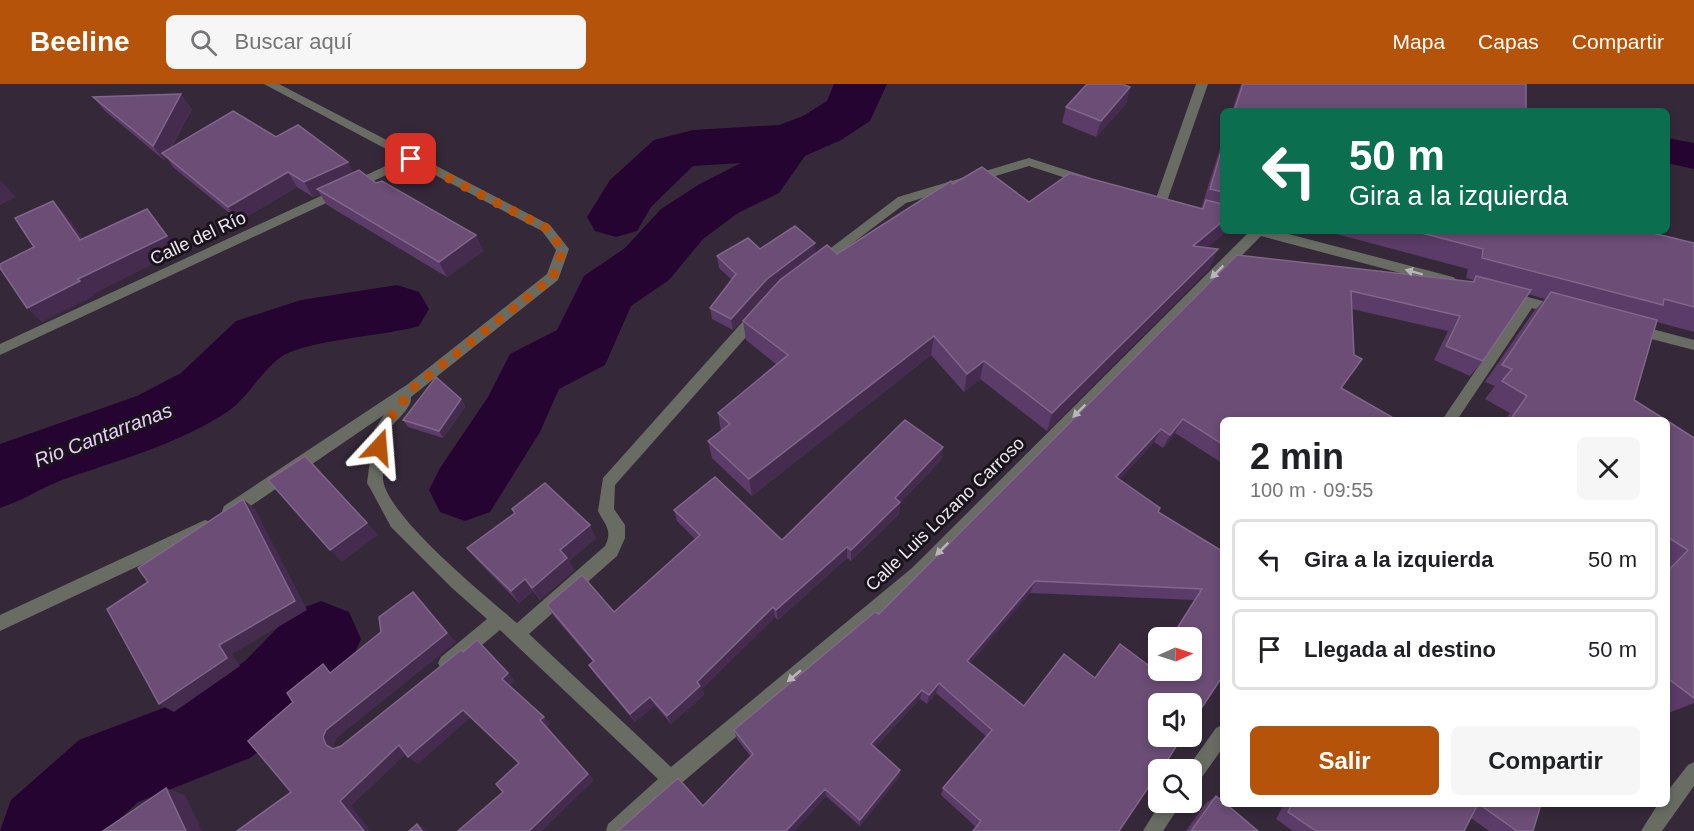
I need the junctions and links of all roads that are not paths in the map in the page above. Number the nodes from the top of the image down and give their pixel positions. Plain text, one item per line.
1 (270, 84) edge
2 (1202, 84) edge
3 (411, 159) junction
4 (1105, 186) edge
5 (1159, 204) edge
6 (1256, 234) edge
7 (1270, 234) edge
8 (802, 274) edge
9 (1462, 285) edge
10 (1495, 294) edge
11 (1528, 303) junction
12 (767, 304) edge
13 (1573, 314) edge
14 (1617, 325) edge
15 (1694, 345) edge
16 (0, 351) edge
17 (413, 388) junction
18 (1451, 417) edge
19 (500, 620) junction
20 (0, 622) edge
21 (517, 634) junction
22 (437, 671) edge
23 (1220, 737) edge
24 (1202, 762) edge
25 (1694, 771) edge
26 (671, 779) junction
27 (1670, 804) edge
28 (1668, 807) edge
29 (1165, 813) edge
30 (615, 831) edge
31 (1152, 831) edge
32 (1650, 831) edge

1 - 3 street
2 - 5 street
3 - 16 street, Calle del Río
3 - 17 street
4 - 8 street
6 -> 26 street, Calle Luis Lozano Carroso
9 -> 7 street
10 - 11 street
11 - 13 street
11 - 18 street
12 - 21 street
14 - 15 street
17 - 19 street
17 - 20 street
19 - 21 street
19 - 22 street
21 - 26 street
23 - 24 street
25 - 27 street
26 - 30 street, Calle Luis Lozano Carroso
28 - 32 street
29 - 31 street

